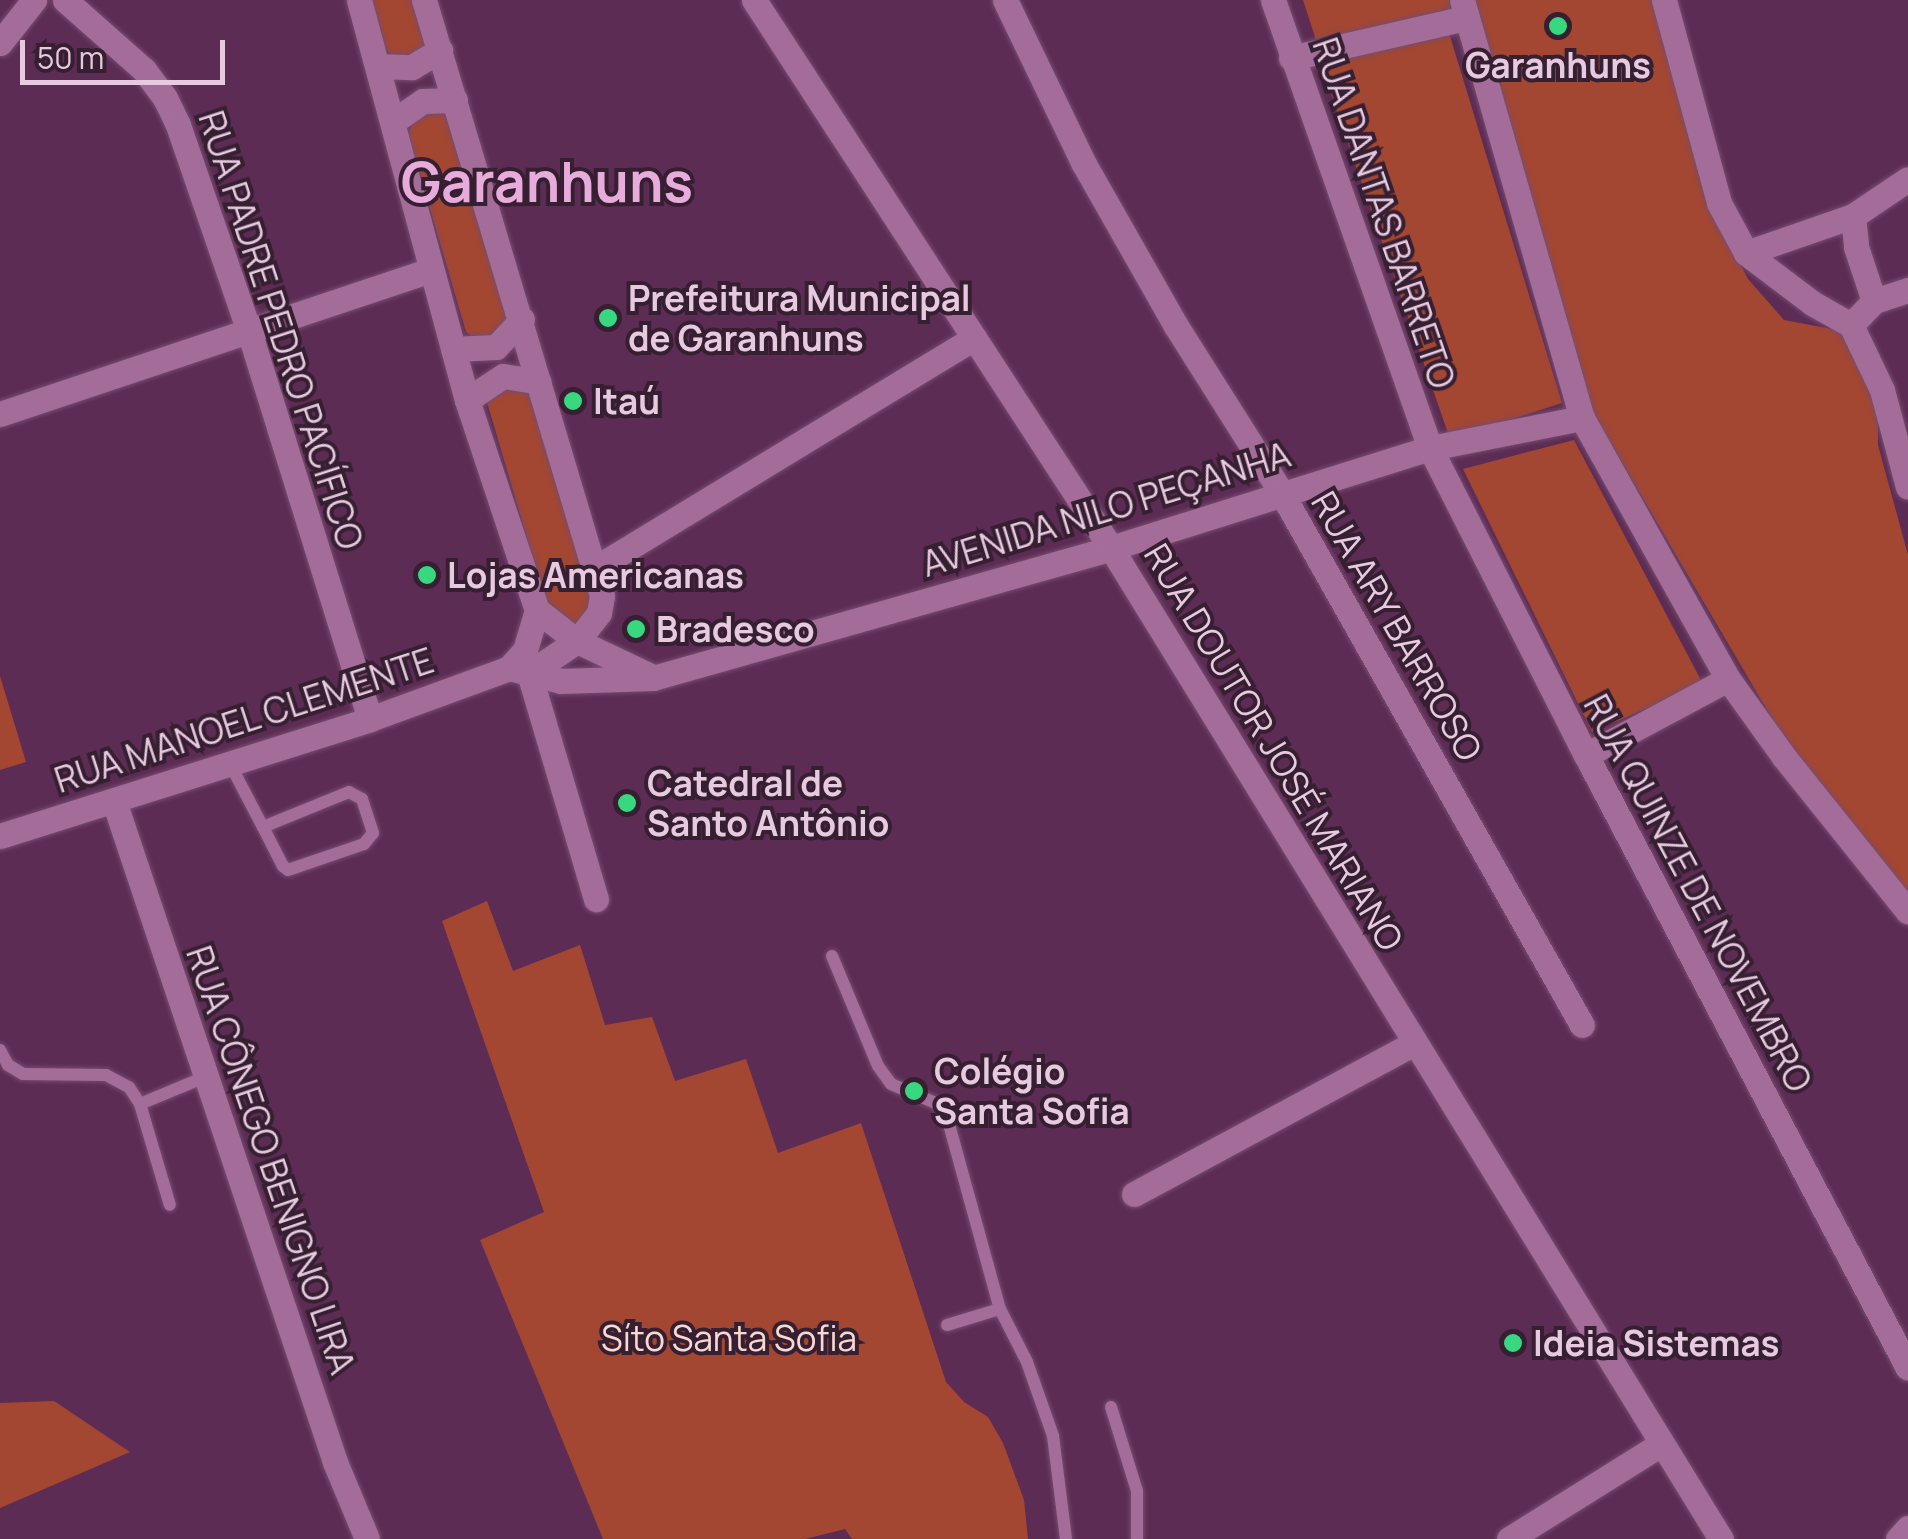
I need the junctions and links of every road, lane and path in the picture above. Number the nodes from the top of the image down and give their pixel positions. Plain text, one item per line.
1 (33, 0) edge
2 (66, 0) edge
3 (359, 0) edge
4 (424, 0) edge
5 (754, 0) edge
6 (1005, 0) edge
7 (1273, 0) edge
8 (1664, 0) edge
9 (1464, 9) edge
10 (0, 43) edge
11 (440, 50) junction
12 (1292, 58) junction
13 (379, 66) junction
14 (454, 100) junction
15 (394, 121) junction
16 (1908, 179) edge
17 (1853, 216) junction
18 (1746, 253) junction
19 (430, 270) junction
20 (1908, 290) edge
21 (1874, 301) junction
22 (522, 320) junction
23 (1851, 325) junction
24 (250, 331) junction
25 (974, 338) junction
26 (453, 349) junction
27 (539, 382) junction
28 (467, 400) junction
29 (2, 411) edge
30 (1582, 418) junction
31 (1430, 448) junction
32 (1908, 487) edge
33 (1281, 492) junction
34 (1111, 548) junction
35 (594, 568) junction
36 (537, 610) junction
37 (577, 641) junction
38 (519, 671) junction
39 (653, 678) junction
40 (1728, 679) junction
41 (370, 719) junction
42 (1586, 755) junction
43 (230, 764) junction
44 (114, 801) junction
45 (263, 827) junction
46 (0, 836) edge
47 (596, 899) dead end
48 (1908, 912) edge
49 (832, 956) dead end
50 (1582, 1025) dead end
51 (1414, 1043) junction
52 (0, 1050) edge
53 (205, 1076) junction
54 (140, 1104) junction
55 (1134, 1194) dead end
56 (170, 1206) dead end
57 (1000, 1309) junction
58 (947, 1326) dead end
59 (1908, 1368) edge
60 (1111, 1406) dead end
61 (1662, 1444) junction
62 (1908, 1528) edge
63 (367, 1539) edge
64 (1066, 1539) edge
65 (1137, 1539) edge
66 (1509, 1539) edge
67 (1721, 1539) edge
68 (1898, 1539) edge

1 - 10 main road
2 - 24 main road, RUA PADRE PEDRO PACÍFICO
3 - 13 main road
4 - 11 main road
5 - 25 main road, RUA DOUTOR JOSÉ MARIANO
6 - 33 main road, RUA ARY BARROSO
7 - 12 main road, RUA DANTAS BARRETO
8 - 18 main road
9 - 12 main road
9 - 30 main road
11 - 13 main road
11 - 14 main road
12 - 31 main road, RUA DANTAS BARRETO
13 - 15 main road
14 - 15 main road
14 - 22 main road
15 - 19 main road
16 - 17 main road
17 - 18 main road
17 - 21 main road
18 - 23 main road
19 - 24 main road
19 - 26 main road
20 - 21 main road
21 - 23 main road
22 - 26 main road
22 - 27 main road
23 - 32 main road
24 - 29 main road
24 - 41 main road, RUA PADRE PEDRO PACÍFICO
25 - 34 main road, RUA DOUTOR JOSÉ MARIANO
25 - 35 main road
26 - 28 main road
27 - 28 main road
27 - 35 main road
28 - 36 main road
30 - 31 main road, AVENIDA NILO PEÇANHA
30 - 40 main road
31 - 33 main road, AVENIDA NILO PEÇANHA
31 - 42 main road, RUA QUINZE DE NOVEMBRO
33 - 34 main road, AVENIDA NILO PEÇANHA
33 - 50 main road, RUA ARY BARROSO
34 - 39 main road, AVENIDA NILO PEÇANHA
34 - 51 main road, RUA DOUTOR JOSÉ MARIANO
35 - 37 main road
36 - 37 main road
36 - 38 main road
37 - 38 main road
37 - 39 main road
38 - 39 main road, AVENIDA NILO PEÇANHA
38 - 41 main road, RUA MANOEL CLEMENTE
38 - 47 main road
40 - 42 main road
40 - 48 main road
41 - 43 main road, RUA MANOEL CLEMENTE
42 - 59 main road, RUA QUINZE DE NOVEMBRO
43 - 44 main road, RUA MANOEL CLEMENTE
43 - 45 lane
44 - 46 main road, RUA MANOEL CLEMENTE
44 - 53 main road, RUA CÔNEGO BENIGNO LIRA
45 - 45 lane
49 - 57 lane
51 - 55 main road
51 - 61 main road, RUA DOUTOR JOSÉ MARIANO
52 - 54 lane
53 - 54 lane
53 - 63 main road, RUA CÔNEGO BENIGNO LIRA
54 - 56 lane
57 - 58 lane
57 - 64 lane
60 - 65 lane
61 - 66 main road
61 - 67 main road, RUA DOUTOR JOSÉ MARIANO
62 - 68 main road

